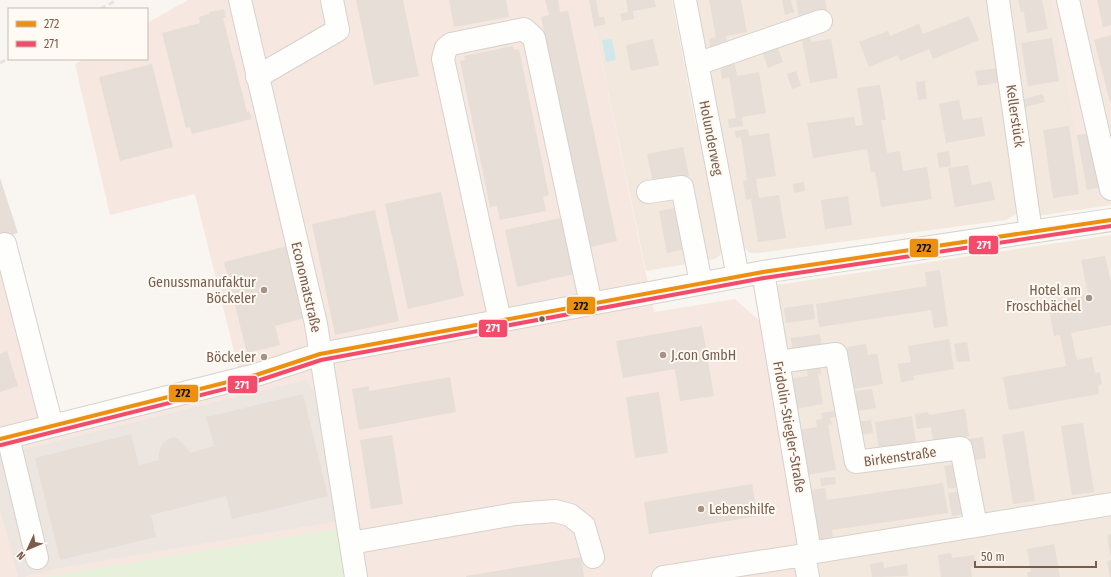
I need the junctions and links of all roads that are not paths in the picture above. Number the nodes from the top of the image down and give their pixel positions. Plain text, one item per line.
1 (240, 0) edge
2 (332, 0) edge
3 (684, 0) edge
4 (998, 0) edge
5 (1068, 0) edge
6 (821, 21) dead end
7 (697, 64) junction
8 (257, 78) junction
9 (1111, 189) edge
10 (648, 192) dead end
11 (1111, 220) edge
12 (1030, 232) junction
13 (5, 244) dead end
14 (763, 272) junction
15 (738, 277) junction
16 (702, 284) junction
17 (591, 304) junction
18 (500, 321) junction
19 (320, 354) junction
20 (778, 362) junction
21 (52, 426) junction
22 (4, 438) edge
23 (1111, 504) edge
24 (976, 526) junction
25 (351, 543) junction
26 (807, 554) junction
27 (594, 557) dead end
28 (37, 558) dead end
29 (356, 577) edge
30 (663, 577) edge
31 (808, 577) edge

1 - 8 street, Economatstraße
2 - 8 street
3 - 7 street, Holunderweg
4 - 12 street, Kellerstück
5 - 9 street
6 - 7 street
7 - 15 street, Holunderweg
8 - 19 street, Economatstraße
10 - 16 street
11 - 12 street
12 - 14 street
13 - 21 street
14 - 15 street
14 - 20 street, Fridolin-Stiegler-Straße
15 - 16 street
16 - 17 street
17 - 18 street
17 - 18 street
18 - 19 street
19 - 21 street
19 - 25 street, Economatstraße
20 - 24 street, Birkenstraße
20 - 26 street, Fridolin-Stiegler-Straße
21 - 22 street
22 - 28 street
23 - 24 street
24 - 26 street
25 - 27 street
25 - 29 street, Economatstraße
26 - 30 street
26 - 31 street, Fridolin-Stiegler-Straße

